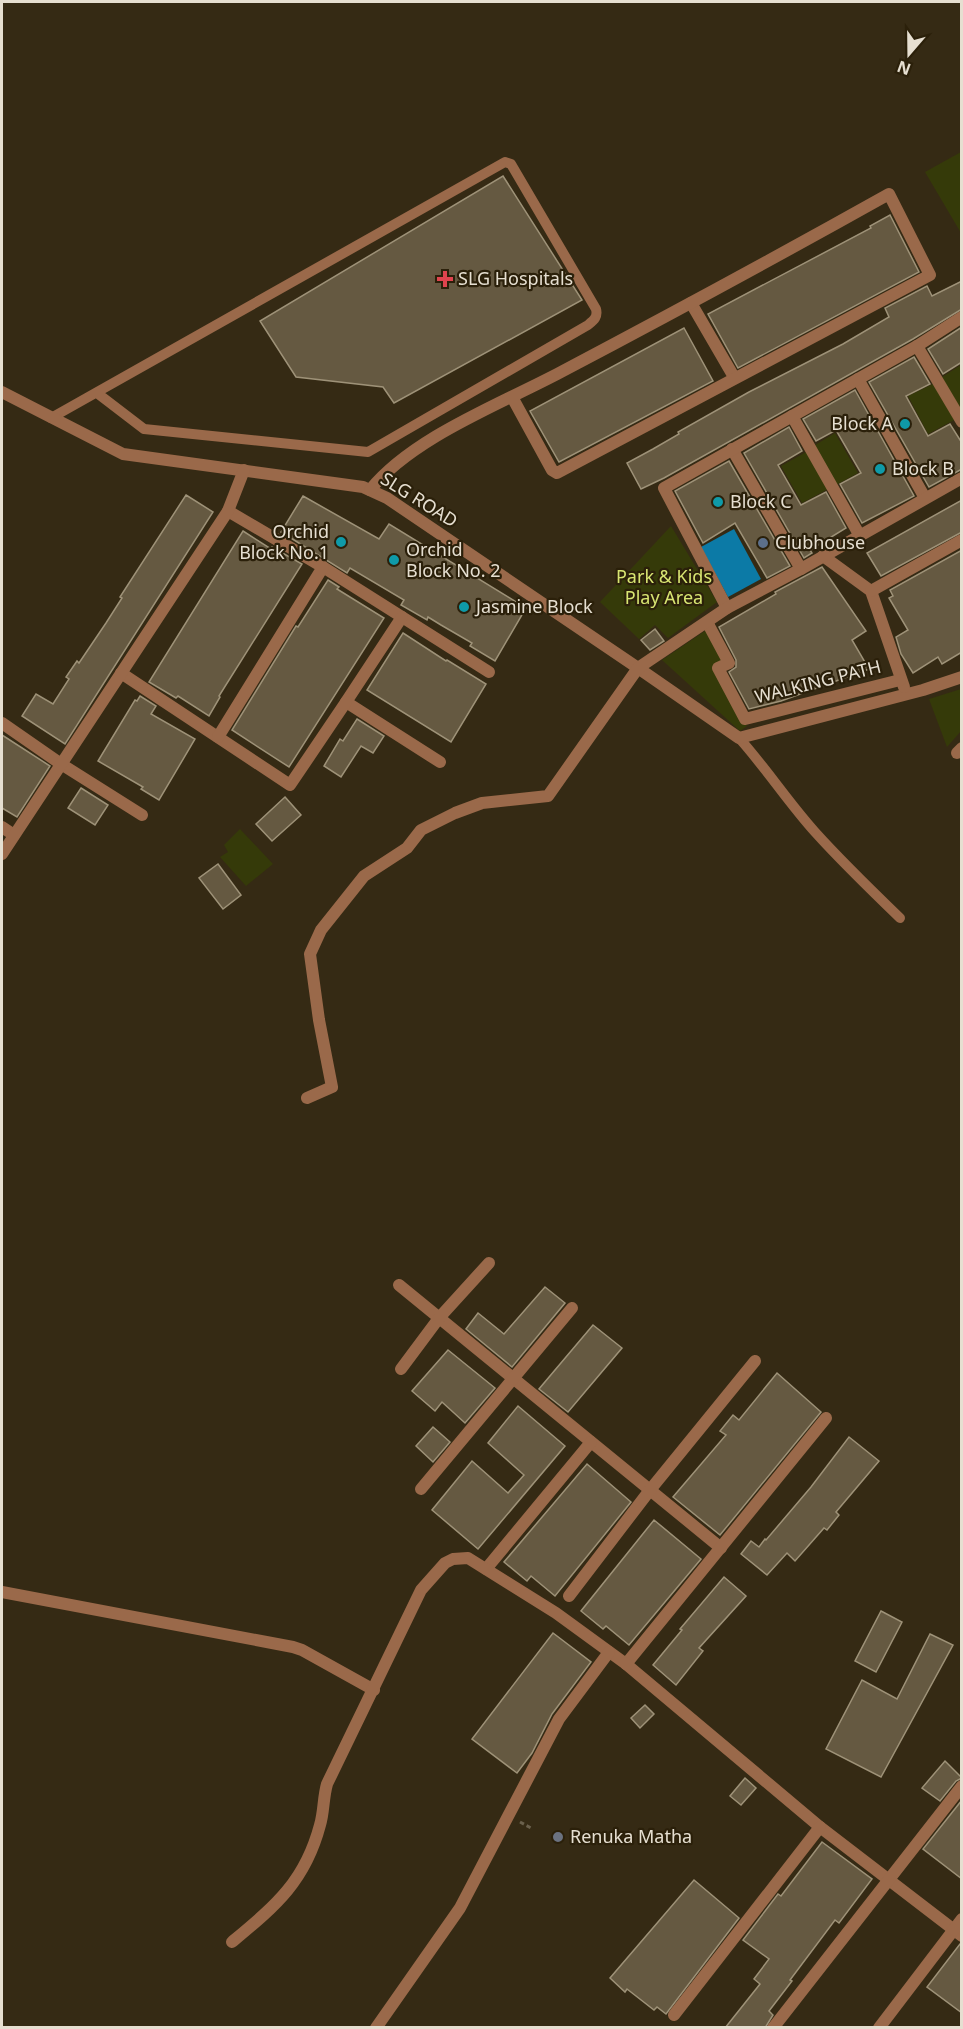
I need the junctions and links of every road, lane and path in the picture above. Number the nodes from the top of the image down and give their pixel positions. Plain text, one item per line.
1 (692, 303) junction
2 (962, 317) edge
3 (917, 346) junction
4 (734, 377) junction
5 (858, 379) junction
6 (2, 392) edge
7 (97, 393) junction
8 (512, 397) junction
9 (792, 416) junction
10 (51, 418) junction
11 (962, 422) edge
12 (732, 449) junction
13 (244, 470) junction
14 (962, 478) edge
15 (370, 490) junction
16 (925, 498) junction
17 (228, 511) junction
18 (860, 536) junction
19 (962, 540) edge
20 (823, 556) junction
21 (323, 567) junction
22 (801, 569) junction
23 (871, 591) junction
24 (727, 608) junction
25 (402, 617) junction
26 (707, 622) junction
27 (638, 668) junction
28 (489, 672) dead end
29 (121, 673) junction
30 (962, 677) edge
31 (900, 680) junction
32 (907, 693) junction
33 (346, 702) junction
34 (2, 723) edge
35 (218, 737) junction
36 (739, 738) junction
37 (440, 762) dead end
38 (61, 764) junction
39 (142, 815) dead end
40 (2, 827) edge
41 (14, 835) junction
42 (2, 854) edge
43 (900, 918) dead end
44 (307, 1098) dead end
45 (489, 1263) dead end
46 (399, 1285) dead end
47 (572, 1308) dead end
48 (440, 1318) junction
49 (755, 1361) dead end
50 (401, 1368) dead end
51 (513, 1378) junction
52 (825, 1419) dead end
53 (591, 1442) junction
54 (421, 1489) dead end
55 (650, 1490) junction
56 (722, 1548) junction
57 (486, 1569) junction
58 (2, 1592) edge
59 (569, 1596) dead end
60 (609, 1652) junction
61 (626, 1664) junction
62 (374, 1690) junction
63 (962, 1786) edge
64 (820, 1827) junction
65 (889, 1880) junction
66 (962, 1919) edge
67 (957, 1933) edge
68 (232, 1942) dead end
69 (674, 2015) dead end
70 (376, 2028) edge
71 (773, 2028) edge
72 (879, 2028) edge

1 - 4 street
1 - 4 street
1 - 8 street
2 - 3 street
3 - 5 street
3 - 11 street
4 - 8 street
5 - 9 street
5 - 16 street
6 - 10 street, SLG ROAD
7 - 7 lane
7 - 10 lane
8 - 15 street
9 - 12 street
9 - 18 street
10 - 13 street, SLG ROAD
12 - 22 street
12 - 24 street
13 - 15 street, SLG ROAD
13 - 17 street
14 - 16 street
15 - 27 street, SLG ROAD
16 - 18 street
17 - 21 street
17 - 29 street
18 - 20 street
19 - 23 street
20 - 22 street
20 - 23 street
21 - 25 street
21 - 35 street
22 - 24 street
23 - 31 street, WALKING PATH
24 - 26 street
25 - 28 street
25 - 33 street
26 - 27 street
26 - 31 street, WALKING PATH
27 - 36 street, SLG ROAD
27 - 44 street
29 - 35 street
29 - 38 street
30 - 32 street
31 - 32 street, WALKING PATH
32 - 36 street
33 - 35 street
33 - 37 street
34 - 38 street
36 - 43 lane
38 - 39 street
38 - 41 street
40 - 41 street
41 - 42 street
45 - 48 street
46 - 48 street
47 - 51 street
48 - 50 street
48 - 51 street
49 - 55 street
51 - 53 street
51 - 54 street
52 - 56 street
53 - 55 street
53 - 57 street
55 - 56 street
55 - 59 street
56 - 61 street
57 - 60 street
57 - 62 street
58 - 62 street
60 - 61 street
60 - 70 street
61 - 64 street
62 - 68 street
63 - 65 street
64 - 65 street
64 - 69 street
65 - 67 street
65 - 71 street
66 - 67 street
67 - 72 street

